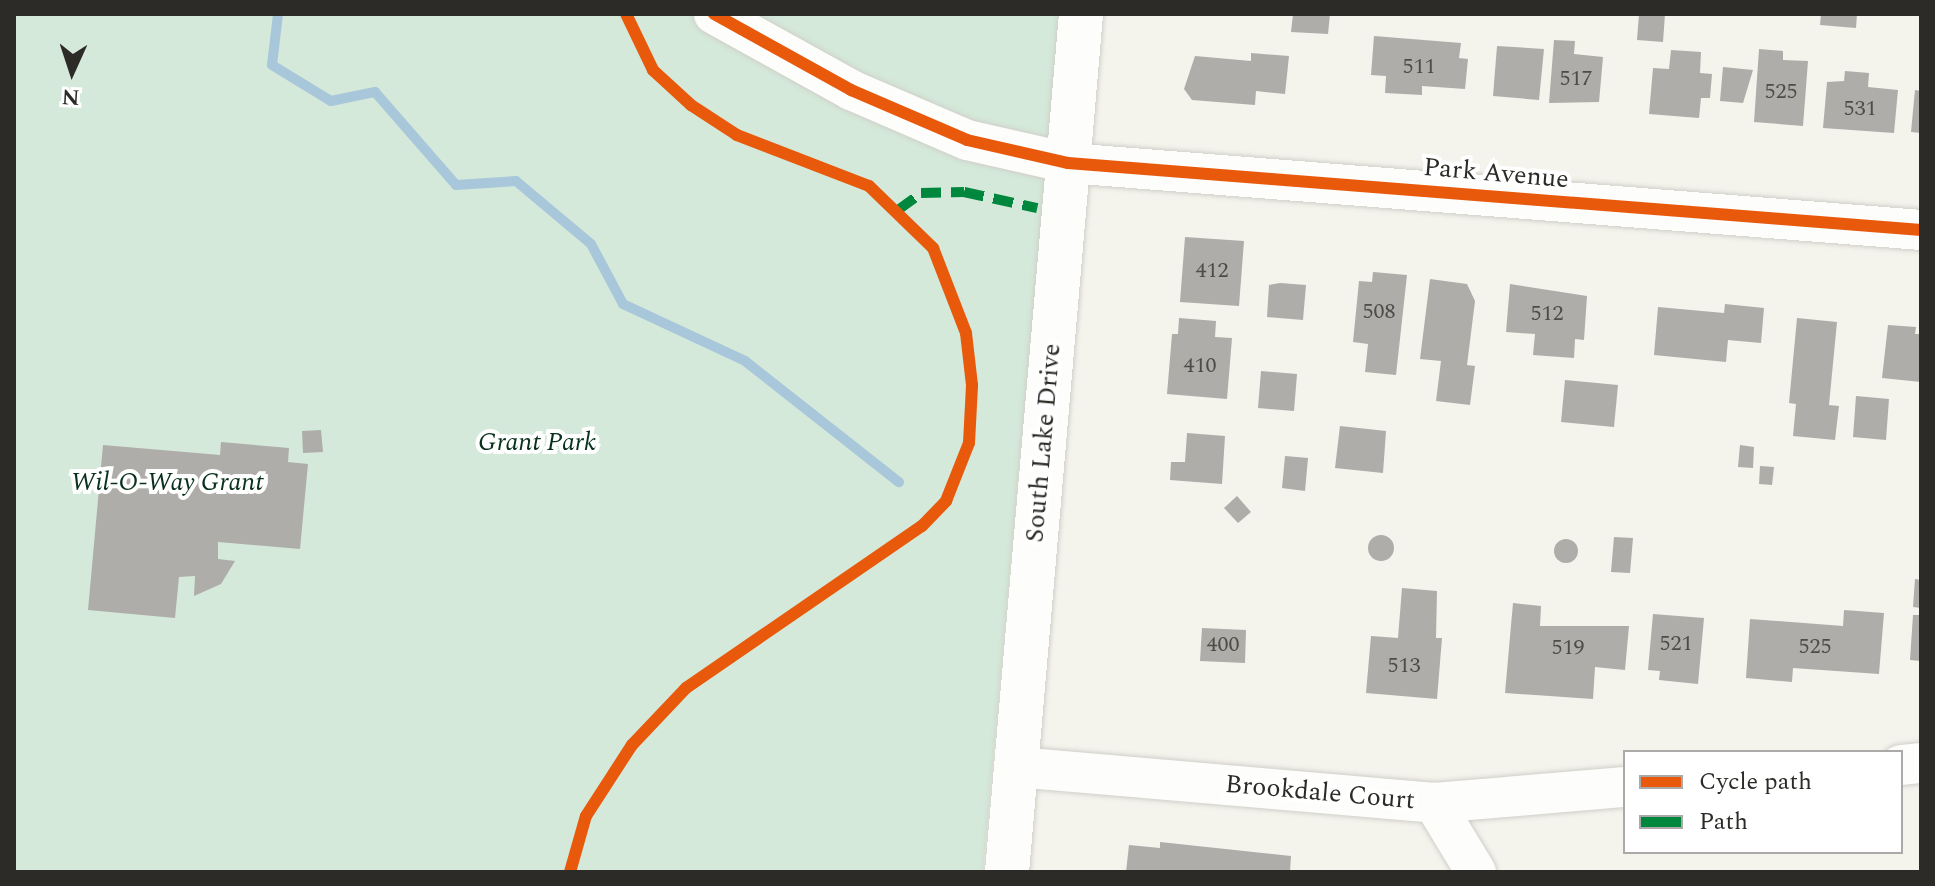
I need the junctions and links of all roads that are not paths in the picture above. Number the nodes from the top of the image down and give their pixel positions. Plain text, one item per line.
1 (714, 14) edge
2 (1081, 14) edge
3 (1068, 163) junction
4 (1921, 230) edge
5 (1016, 767) junction
6 (1623, 787) edge
7 (1434, 803) junction
8 (1007, 872) edge
9 (1476, 872) edge

1 - 3 street, Park Avenue
2 - 3 street, South Lake Drive
3 - 4 street, Park Avenue
3 - 5 street, South Lake Drive
5 - 7 street, Brookdale Court
5 - 8 street, South Lake Drive
6 - 7 street, Brookdale Court
7 - 9 street

